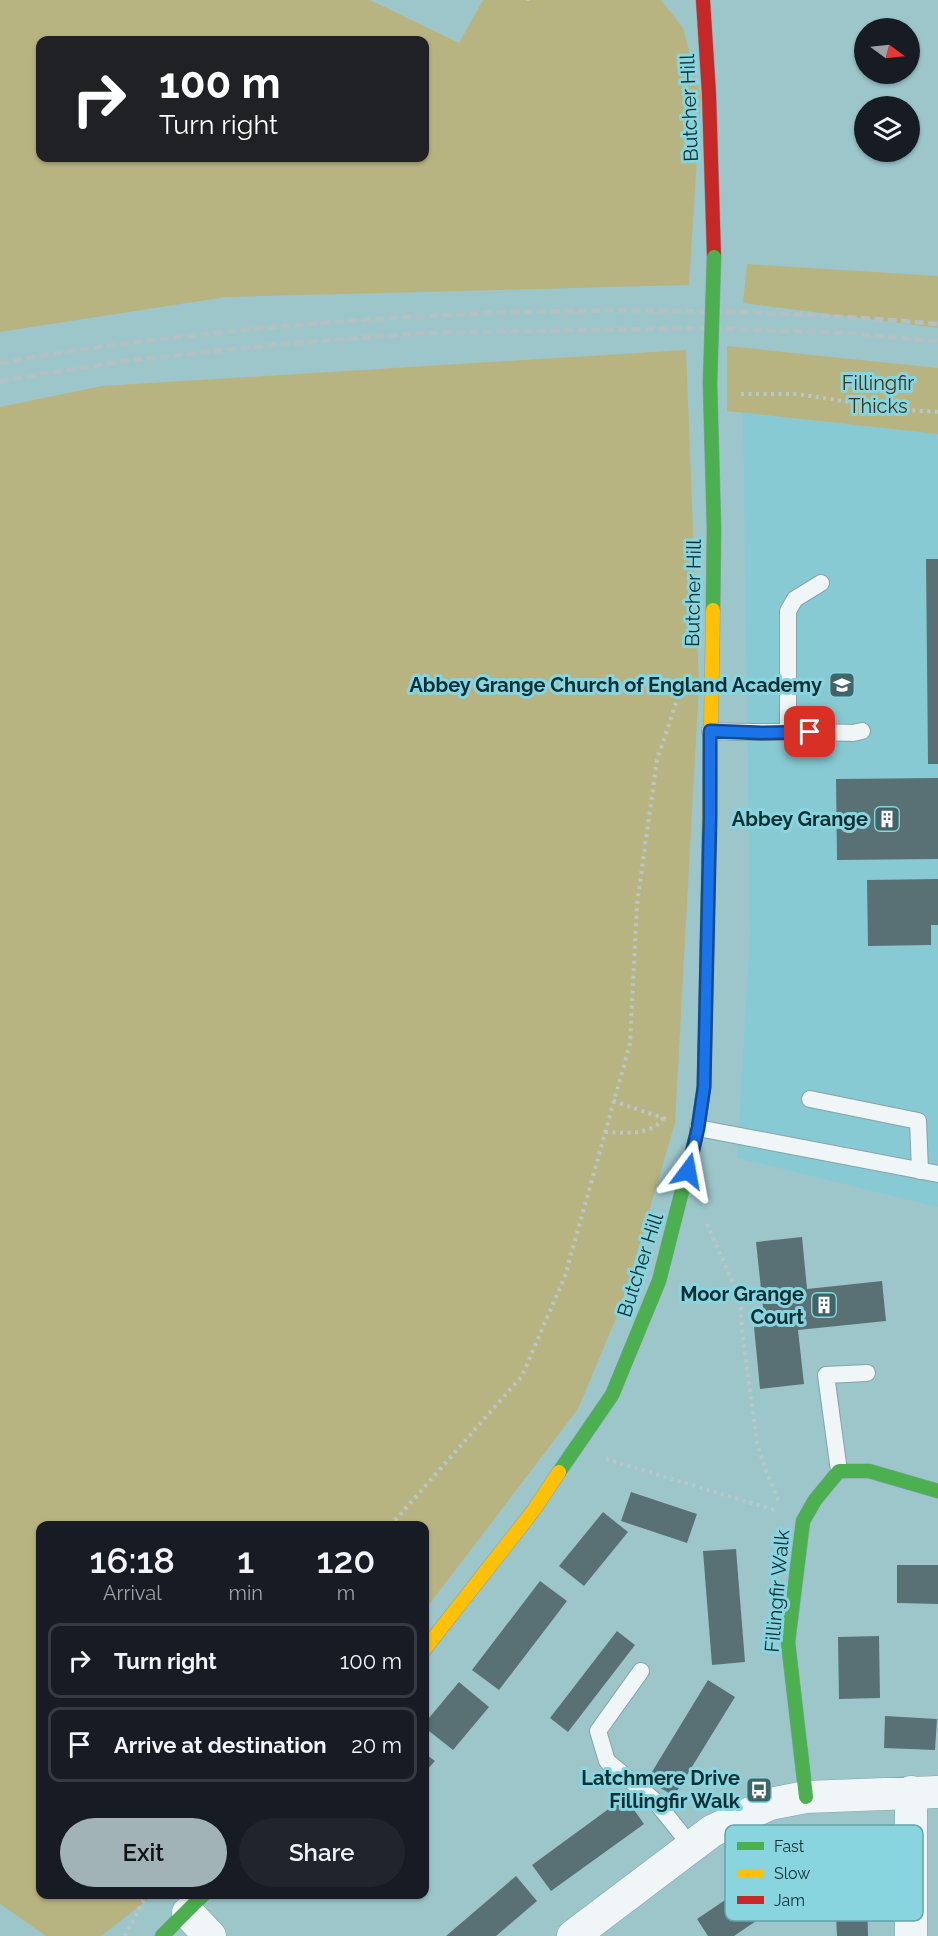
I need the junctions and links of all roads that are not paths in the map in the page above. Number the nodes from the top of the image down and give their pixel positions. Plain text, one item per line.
1 (703, 0) edge
2 (821, 583) dead end
3 (710, 731) junction
4 (788, 731) junction
5 (862, 731) dead end
6 (810, 1099) dead end
7 (698, 1128) junction
8 (920, 1171) junction
9 (938, 1174) edge
10 (867, 1373) dead end
11 (839, 1471) junction
12 (938, 1491) edge
13 (429, 1644) edge
14 (641, 1671) dead end
15 (925, 1792) edge
16 (806, 1797) junction
17 (922, 1825) edge
18 (692, 1847) junction
19 (196, 1904) edge
20 (912, 1921) edge
21 (162, 1936) edge
22 (210, 1936) edge
23 (573, 1936) edge
24 (911, 1936) edge

1 - 3 street, Butcher Hill, bridge
2 - 4 lane
3 - 4 lane
3 - 7 street, Butcher Hill
4 - 5 lane
6 - 8 lane
7 - 8 lane
7 - 13 street, Butcher Hill
8 - 9 lane
10 - 11 lane
11 - 12 street
11 - 16 street, Fillingfir Walk
14 - 18 lane
15 - 16 street
15 - 17 street
16 - 18 street
18 - 23 street
19 - 21 street
19 - 22 street
20 - 24 street

